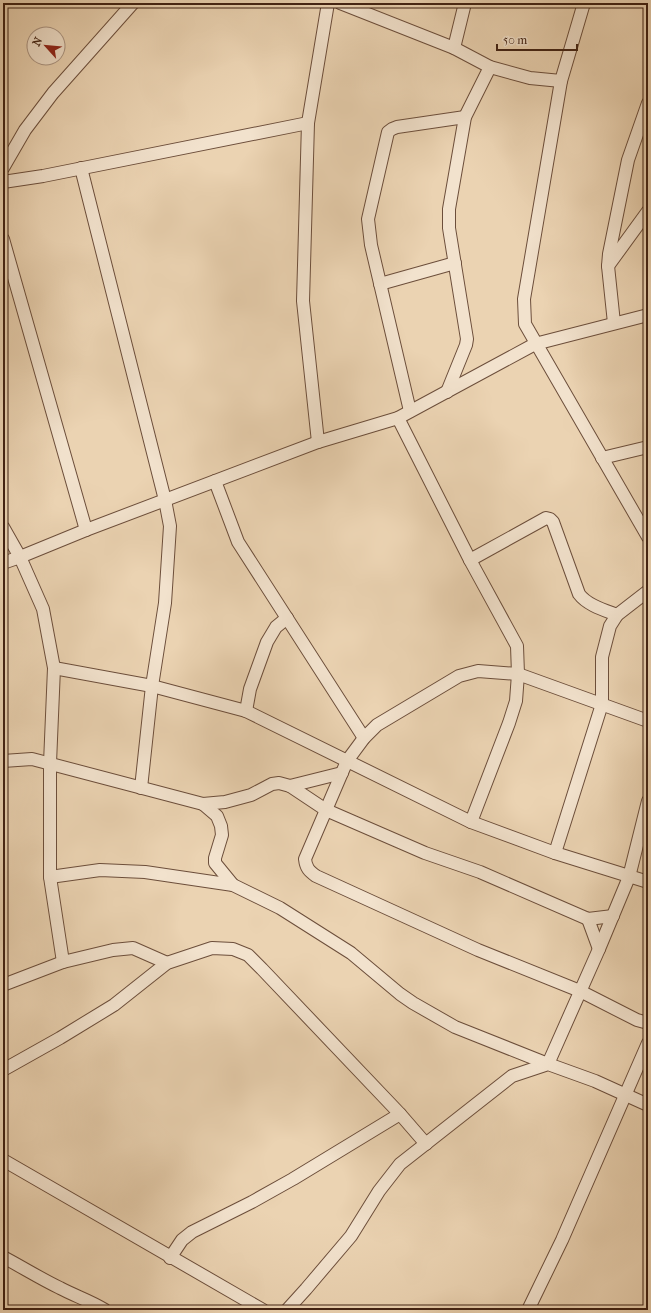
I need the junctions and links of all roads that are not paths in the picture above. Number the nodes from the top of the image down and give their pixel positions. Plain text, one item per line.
1 (133, 3) edge
2 (328, 3) edge
3 (340, 3) edge
4 (465, 3) edge
5 (584, 3) edge
6 (454, 48) junction
7 (490, 67) junction
8 (561, 81) junction
9 (648, 102) edge
10 (465, 117) junction
11 (308, 123) junction
12 (3, 168) edge
13 (81, 168) junction
14 (3, 182) edge
15 (648, 211) edge
16 (3, 240) edge
17 (455, 262) junction
18 (608, 266) junction
19 (380, 284) junction
20 (648, 315) edge
21 (614, 324) junction
22 (535, 344) junction
23 (447, 392) junction
24 (410, 411) junction
25 (398, 418) junction
26 (318, 442) junction
27 (648, 447) edge
28 (602, 458) junction
29 (215, 481) junction
30 (165, 500) junction
31 (3, 527) edge
32 (86, 530) junction
33 (648, 537) edge
34 (20, 557) junction
35 (470, 560) junction
36 (3, 563) edge
37 (648, 591) edge
38 (617, 615) junction
39 (287, 618) junction
40 (54, 668) junction
41 (518, 674) junction
42 (152, 686) junction
43 (602, 704) junction
44 (246, 711) junction
45 (648, 721) edge
46 (364, 738) junction
47 (3, 761) edge
48 (348, 761) junction
49 (50, 763) junction
50 (342, 773) junction
51 (290, 786) junction
52 (141, 788) junction
53 (648, 801) edge
54 (203, 804) junction
55 (326, 810) junction
56 (471, 822) junction
57 (555, 852) junction
58 (629, 876) junction
59 (50, 877) junction
60 (648, 882) edge
61 (233, 885) junction
62 (613, 916) junction
63 (588, 919) junction
64 (599, 949) junction
65 (63, 962) junction
66 (167, 963) junction
67 (3, 985) edge
68 (580, 991) junction
69 (648, 1012) edge
70 (642, 1022) edge
71 (648, 1043) edge
72 (548, 1064) junction
73 (3, 1070) edge
74 (625, 1095) junction
75 (648, 1105) edge
76 (400, 1114) junction
77 (426, 1144) junction
78 (3, 1160) edge
79 (3, 1257) edge
80 (170, 1258) junction
81 (105, 1310) edge
82 (263, 1310) edge
83 (287, 1310) edge
84 (528, 1310) edge

1 - 12 street
2 - 11 street
3 - 6 street
4 - 6 street
5 - 8 street
6 - 7 street
7 - 8 street
7 - 10 street
8 - 22 street
9 - 18 street
10 - 17 street
10 - 19 street
11 - 13 street
11 - 26 street
13 - 14 street
13 - 30 street
15 - 18 street
16 - 32 street
17 - 19 street
17 - 23 street
18 - 21 street
19 - 24 street
20 - 21 street
21 - 22 street
22 - 23 street
22 - 28 street
23 - 24 street
24 - 25 street
25 - 26 street
25 - 35 street
26 - 29 street
27 - 28 street
28 - 33 street
29 - 30 street
29 - 39 street
30 - 32 street
30 - 42 street
31 - 34 street
32 - 34 street
34 - 36 street
34 - 40 street
35 - 38 street
35 - 41 street
37 - 38 street
38 - 43 street
39 - 44 street
39 - 46 street
40 - 42 street
40 - 49 street
41 - 43 street
41 - 46 street
41 - 56 street
42 - 44 street
42 - 52 street
43 - 45 street
43 - 57 street
44 - 48 street
46 - 48 street
47 - 49 street
48 - 50 street
48 - 56 street
49 - 52 street
49 - 59 street
50 - 51 street
50 - 55 street
51 - 54 street
51 - 55 street
52 - 54 street
53 - 58 street
54 - 61 street
55 - 63 street
55 - 68 street
56 - 57 street
57 - 58 street
58 - 60 street
58 - 62 street
59 - 61 street
59 - 65 street
61 - 72 street
62 - 63 street
62 - 64 street
63 - 64 street
64 - 68 street
65 - 66 street
65 - 67 street
66 - 73 street
66 - 76 street
68 - 70 street
68 - 72 street
69 - 70 street
71 - 74 street
72 - 74 street
72 - 77 street
74 - 75 street
74 - 84 street
76 - 77 street
76 - 80 street
77 - 83 street
78 - 80 street
79 - 81 street
80 - 82 street

